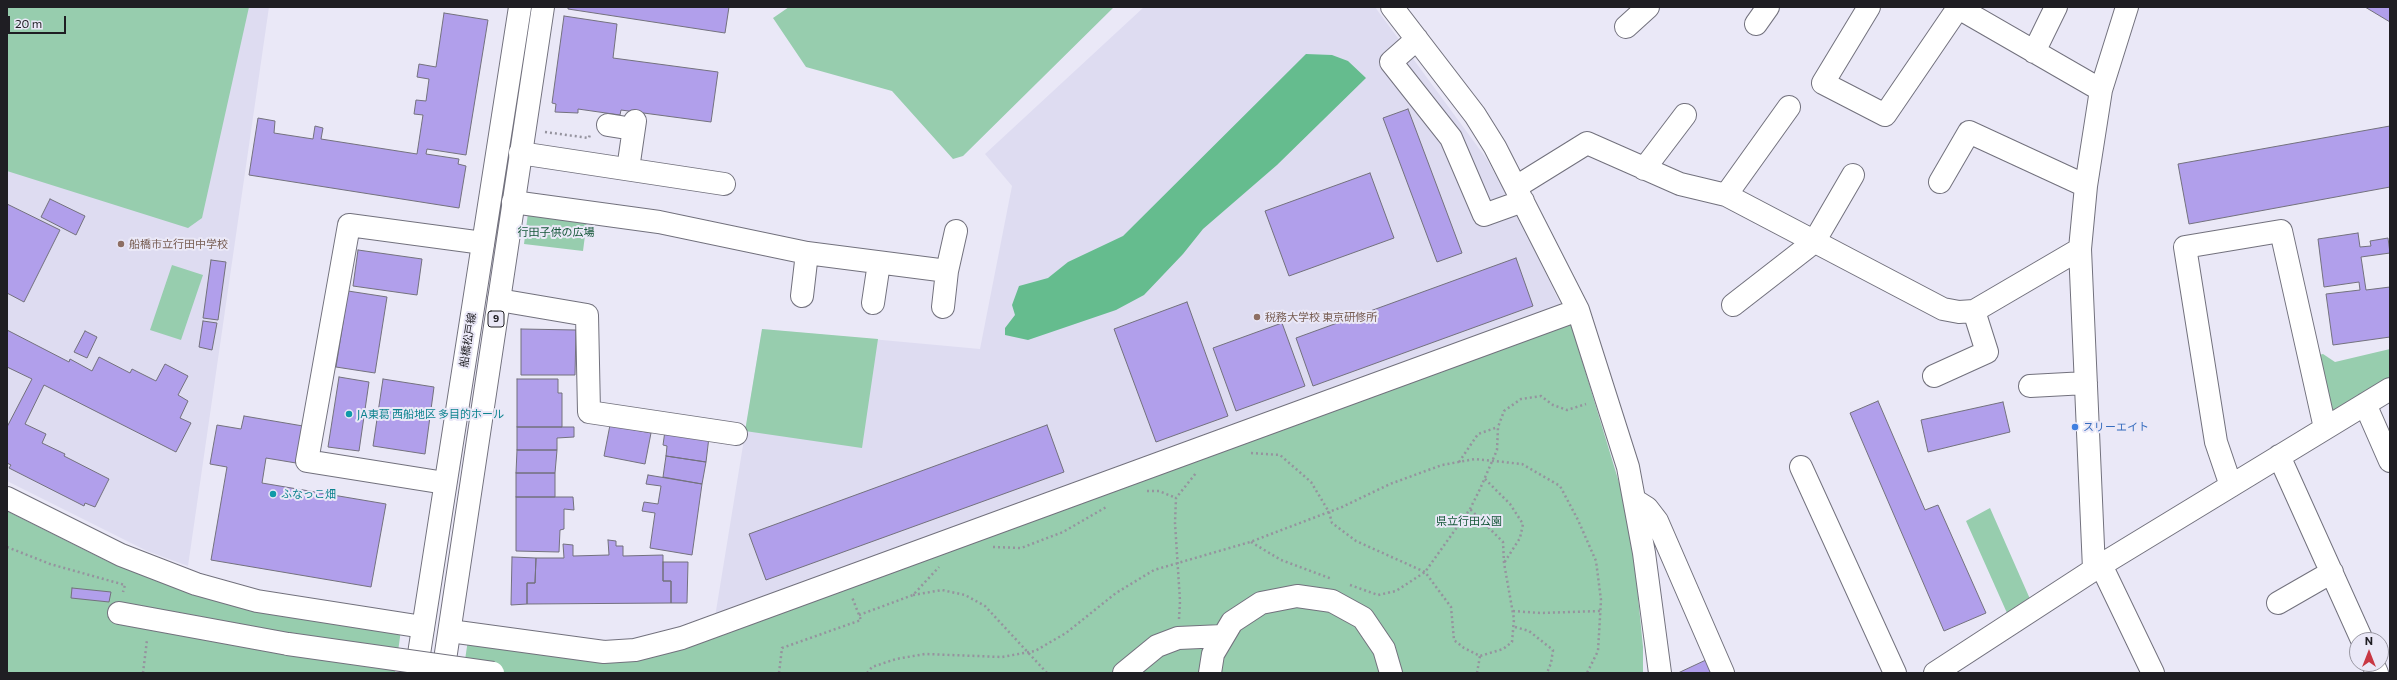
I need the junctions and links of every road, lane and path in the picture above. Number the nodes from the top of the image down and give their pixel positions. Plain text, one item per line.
1 (520, 7) edge
2 (543, 7) edge
3 (1392, 7) edge
4 (1648, 7) edge
5 (1869, 7) edge
6 (1958, 7) edge
7 (2056, 7) edge
8 (2127, 7) edge
9 (1626, 27) dead end
10 (1417, 39) junction
11 (2034, 52) junction
12 (2101, 90) junction
13 (1789, 107) dead end
14 (1685, 115) dead end
15 (608, 125) joint
16 (538, 131) dead end
17 (520, 153) junction
18 (628, 169) junction
19 (1644, 169) junction
20 (1853, 175) dead end
21 (1940, 182) dead end
22 (724, 184) dead end
23 (2086, 186) junction
24 (1520, 194) junction
25 (1726, 195) junction
26 (513, 202) junction
27 (956, 231) dead end
28 (1814, 242) junction
29 (483, 243) junction
30 (2080, 249) junction
31 (807, 253) junction
32 (879, 263) junction
33 (948, 271) junction
34 (802, 296) dead end
35 (499, 300) junction
36 (873, 303) dead end
37 (1733, 305) dead end
38 (943, 307) dead end
39 (1578, 310) junction
40 (1974, 311) junction
41 (1934, 376) dead end
42 (2086, 383) junction
43 (2030, 386) dead end
44 (2390, 389) edge
45 (1607, 397) junction
46 (2365, 404) junction
47 (1498, 427) junction
48 (2325, 428) junction
49 (736, 434) dead end
50 (1243, 453) dead end
51 (2279, 456) junction
52 (1493, 461) junction
53 (2390, 461) edge
54 (1459, 462) junction
55 (1800, 467) dead end
56 (1198, 471) dead end
57 (1485, 479) junction
58 (445, 483) junction
59 (2231, 486) junction
60 (1145, 491) dead end
61 (7, 498) edge
62 (1176, 498) junction
63 (1636, 502) junction
64 (1112, 503) dead end
65 (1470, 509) junction
66 (1329, 512) junction
67 (1250, 542) junction
68 (7, 547) edge
69 (991, 547) dead end
70 (1178, 563) junction
71 (1504, 563) junction
72 (942, 564) dead end
73 (2098, 567) junction
74 (1425, 572) junction
75 (2332, 572) junction
76 (844, 578) junction
77 (1333, 579) dead end
78 (1348, 584) dead end
79 (913, 595) junction
80 (2278, 603) dead end
81 (1513, 611) junction
82 (1600, 611) junction
83 (119, 613) joint
84 (859, 615) junction
85 (150, 617) junction
86 (423, 627) junction
87 (1514, 627) junction
88 (450, 631) junction
89 (2358, 632) edge
90 (1224, 636) junction
91 (1173, 640) junction
92 (1028, 652) junction
93 (1480, 656) junction
94 (143, 673) edge
95 (416, 673) edge
96 (443, 673) edge
97 (492, 673) edge
98 (779, 673) edge
99 (867, 673) edge
100 (1047, 673) edge
101 (1124, 673) edge
102 (1210, 673) edge
103 (1391, 673) edge
104 (1477, 673) edge
105 (1547, 673) edge
106 (1587, 673) edge
107 (1660, 673) edge
108 (1723, 673) edge
109 (1895, 673) edge
110 (1935, 673) edge
111 (2153, 673) edge

1 - 29 street, 船橋松戸線 / 9
2 - 17 street, 9
3 - 10 street
4 - 9 street
5 - 6 street
6 - 11 street
7 - 11 street
8 - 12 street
10 - 24 street
10 - 24 street
11 - 12 street
12 - 23 street
13 - 25 street
14 - 19 street
15 - 16 path
15 - 18 street
17 - 18 street
17 - 26 street, 9
18 - 22 street
19 - 24 street
19 - 25 street
20 - 28 street
21 - 23 street
23 - 30 street
24 - 39 street
25 - 28 street
26 - 31 street
26 - 35 street, 9
27 - 33 street
28 - 37 street
28 - 40 street
29 - 58 street, 船橋松戸線 / 9
29 - 58 street
30 - 40 street
30 - 42 street
31 - 32 street
31 - 34 street
32 - 33 street
32 - 36 street
33 - 38 street
35 - 49 street
35 - 88 street, 9
39 - 45 street
39 - 76 street
40 - 41 street
42 - 43 street
42 - 73 street
44 - 46 street
45 - 47 path
45 - 63 street
46 - 48 street
46 - 53 street
47 - 52 path
47 - 54 path
48 - 51 street
48 - 59 street
50 - 66 path
51 - 59 street
51 - 75 street
52 - 54 path
52 - 57 path
52 - 82 path
54 - 66 path
55 - 109 street
56 - 62 path
57 - 65 path
57 - 71 path
58 - 86 street, 船橋松戸線 / 9
59 - 73 street
60 - 62 path
61 - 86 street
62 - 70 path
63 - 107 street
63 - 108 street
64 - 69 path
65 - 71 path
65 - 74 path
66 - 67 path
66 - 74 path
67 - 70 path
67 - 77 path
68 - 83 path
70 - 91 path
70 - 92 path
71 - 81 path
72 - 79 path
73 - 110 street
73 - 111 street
74 - 78 path
74 - 93 path
75 - 80 street
75 - 89 street
76 - 84 path
76 - 88 street
79 - 84 path
79 - 92 path
81 - 82 path
81 - 87 path
82 - 106 path
83 - 85 street
84 - 98 path
85 - 94 path
85 - 97 street, bridge
86 - 95 street, 船橋松戸線 / 9
87 - 93 path
87 - 105 path
88 - 96 street, 9
90 - 91 street
90 - 102 street
90 - 103 street
91 - 101 street
92 - 99 path
92 - 100 path
93 - 104 path

